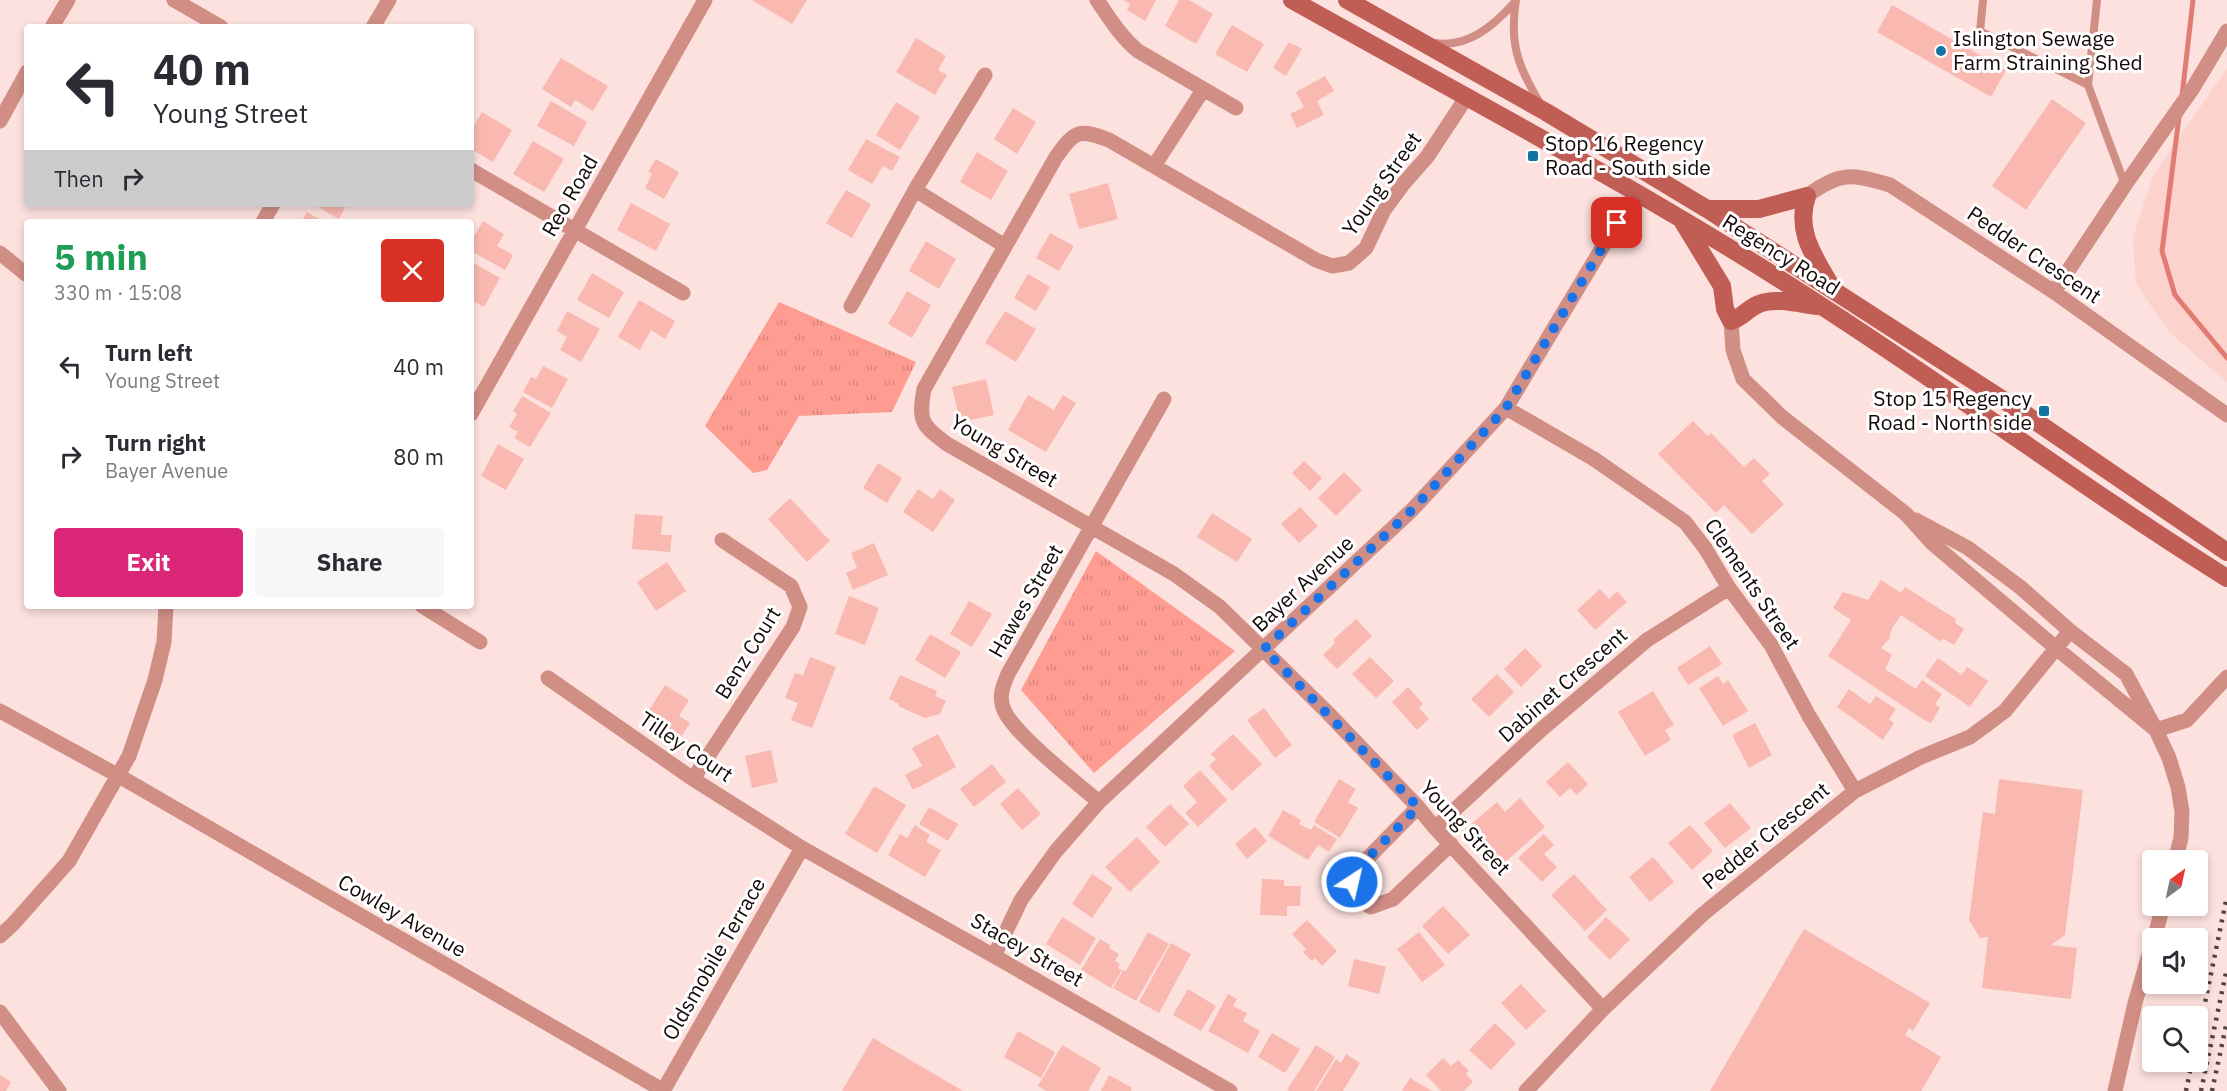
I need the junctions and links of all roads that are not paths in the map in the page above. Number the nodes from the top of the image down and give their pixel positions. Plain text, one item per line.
1 (68, 0) edge
2 (174, 0) edge
3 (389, 0) edge
4 (705, 0) edge
5 (1097, 0) edge
6 (1292, 0) edge
7 (1347, 0) edge
8 (1983, 0) edge
9 (2097, 0) edge
10 (1515, 1) edge
11 (54, 24) edge
12 (216, 24) edge
13 (376, 24) edge
14 (2227, 31) edge
15 (1419, 41) junction
16 (985, 75) dead end
17 (1478, 75) junction
18 (24, 77) edge
19 (2088, 85) junction
20 (1203, 90) junction
21 (1466, 98) junction
22 (1236, 108) dead end
23 (1545, 112) junction
24 (0, 121) edge
25 (1155, 166) junction
26 (474, 173) edge
27 (2124, 185) junction
28 (915, 190) junction
29 (1807, 196) junction
30 (1707, 209) junction
31 (1680, 218) junction
32 (1617, 223) dead end
33 (575, 230) junction
34 (1005, 246) junction
35 (0, 253) edge
36 (24, 273) edge
37 (1832, 288) junction
38 (683, 292) dead end
39 (2054, 292) junction
40 (851, 306) dead end
41 (1823, 307) junction
42 (1731, 321) junction
43 (1164, 399) dead end
44 (1506, 408) junction
45 (474, 409) edge
46 (2227, 415) edge
47 (1906, 514) junction
48 (1092, 528) junction
49 (722, 540) dead end
50 (2227, 552) edge
51 (2227, 578) edge
52 (1729, 588) junction
53 (166, 609) edge
54 (427, 609) edge
55 (2070, 631) junction
56 (480, 642) dead end
57 (2056, 648) junction
58 (1264, 649) junction
59 (2227, 677) edge
60 (548, 678) dead end
61 (0, 711) edge
62 (2156, 730) junction
63 (119, 776) junction
64 (693, 779) junction
65 (1856, 791) junction
66 (1099, 802) junction
67 (1418, 807) junction
68 (1435, 828) junction
69 (1451, 844) junction
70 (802, 848) junction
71 (2178, 850) edge
72 (0, 936) edge
73 (994, 956) junction
74 (2142, 979) edge
75 (1603, 1009) junction
76 (0, 1012) edge
77 (59, 1091) edge
78 (663, 1091) edge
79 (1230, 1091) edge
80 (1526, 1091) edge
81 (2115, 1091) edge

1 - 11 street
2 - 12 street
3 - 13 street
4 - 33 street, Reo Road
5 - 20 street
6 - 21 main road, Regency Road
7 - 15 main road, Regency Road
8 - 19 lane
9 - 19 lane
10 - 15 lane
10 - 23 lane
14 - 27 street
15 - 17 main road, Regency Road
16 - 28 street
17 - 21 main road
17 - 23 main road, Regency Road
18 - 24 street
19 - 27 lane
20 - 22 street
20 - 25 street
21 - 25 street, Young Street
21 - 31 main road, Regency Road
23 - 30 main road, Regency Road
25 - 34 street, Young Street
26 - 33 street
27 - 39 street
28 - 34 street
28 - 40 street
29 - 30 main road
29 - 37 main road
29 - 39 street, Pedder Crescent
30 - 37 main road, Regency Road
31 - 41 main road, Regency Road
31 - 42 main road
32 - 44 street, Bayer Avenue
33 - 38 street
33 - 45 street, Reo Road
34 - 48 street, Young Street
35 - 36 street
37 - 50 main road, Regency Road
39 - 46 street, Pedder Crescent
41 - 42 main road
41 - 51 main road, Regency Road
42 - 47 street
43 - 48 street, Hawes Street
44 - 52 street, Clements Street
44 - 58 street, Bayer Avenue
47 - 55 street
47 - 57 street
48 - 58 street, Young Street
48 - 66 street, Hawes Street
49 - 64 street, Benz Court
52 - 65 street, Clements Street
52 - 68 street, Dabinet Crescent
53 - 63 street
54 - 56 street
55 - 57 street, Pedder Crescent
55 - 62 street
57 - 62 street
57 - 65 street, Pedder Crescent
58 - 66 street, Bayer Avenue
58 - 67 street, Young Street
59 - 62 street
60 - 64 street, Tilley Court
61 - 63 street, Cowley Avenue
62 - 71 street
63 - 72 street
63 - 78 street, Cowley Avenue
64 - 70 street, Tilley Court
65 - 75 street, Pedder Crescent
66 - 73 street, Bayer Avenue
67 - 68 street, Young Street
67 - 69 street
68 - 69 street, Young Street
69 - 75 street, Young Street
70 - 73 street, Stacey Street
70 - 78 street, Oldsmobile Terrace
73 - 79 street, Stacey Street
74 - 81 street
75 - 80 street, Pedder Crescent
76 - 77 street

